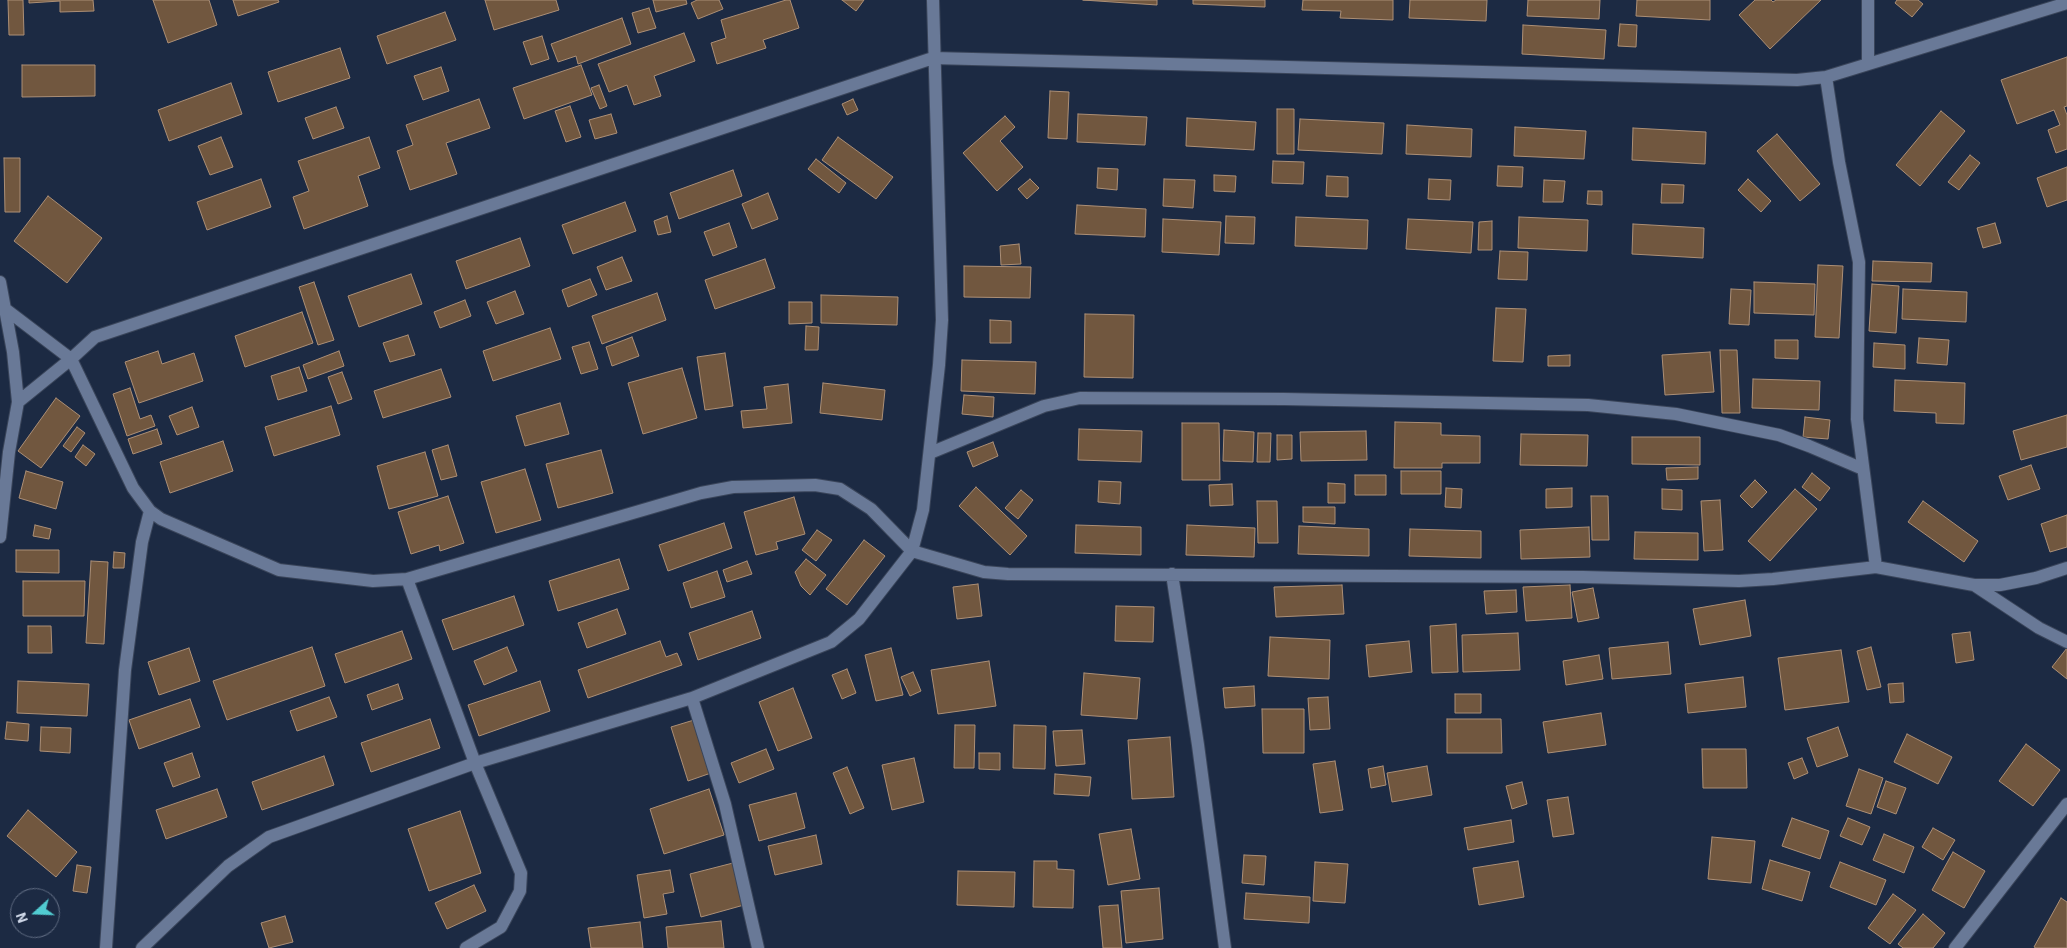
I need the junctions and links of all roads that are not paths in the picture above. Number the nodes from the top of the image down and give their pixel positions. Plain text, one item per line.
1 (933, 0) edge
2 (1868, 0) edge
3 (2067, 3) edge
4 (933, 58) junction
5 (1868, 64) junction
6 (1826, 77) junction
7 (0, 282) edge
8 (4, 308) junction
9 (71, 359) junction
10 (18, 402) junction
11 (930, 452) junction
12 (1863, 470) junction
13 (150, 511) junction
14 (0, 537) edge
15 (912, 551) junction
16 (1876, 567) junction
17 (2067, 568) edge
18 (1172, 574) junction
19 (407, 579) junction
20 (1974, 585) junction
21 (2067, 642) edge
22 (692, 698) junction
23 (475, 762) junction
24 (2067, 804) edge
25 (106, 948) edge
26 (142, 948) edge
27 (466, 948) edge
28 (758, 948) edge
29 (1225, 948) edge
30 (1955, 948) edge

1 - 4 street
2 - 5 street
3 - 5 street
4 - 6 street
4 - 9 street
4 - 11 street
5 - 6 street
6 - 12 street
7 - 8 street
8 - 9 street
8 - 10 street
9 - 10 street
9 - 13 street
10 - 14 street
11 - 12 street
11 - 15 street
12 - 16 street
13 - 19 street
13 - 25 street
15 - 18 street
15 - 19 street
15 - 22 street
16 - 18 street
16 - 20 street
17 - 20 street
18 - 29 street
19 - 23 street
20 - 21 street
22 - 23 street
22 - 28 street
23 - 26 street
23 - 27 street
24 - 30 street

